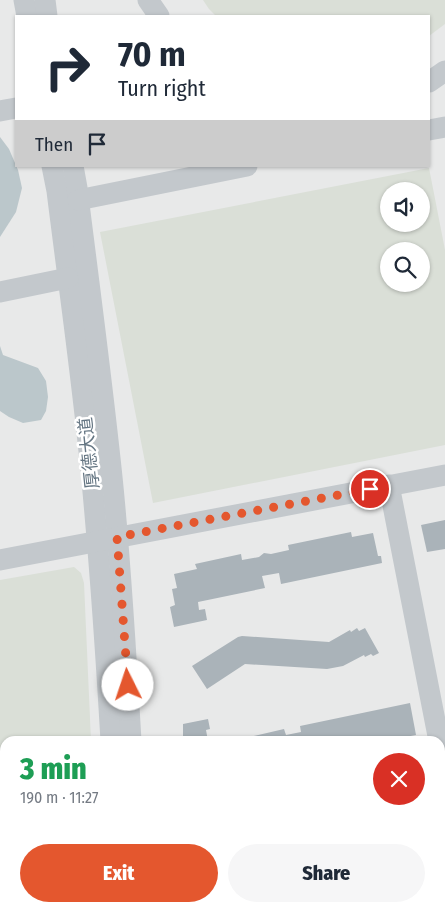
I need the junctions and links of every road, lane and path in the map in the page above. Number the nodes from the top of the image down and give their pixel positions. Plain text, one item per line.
1 (24, 0) edge
2 (44, 0) edge
3 (148, 0) edge
4 (27, 15) edge
5 (47, 15) edge
6 (158, 15) edge
7 (445, 72) edge
8 (430, 81) edge
9 (445, 127) edge
10 (430, 130) edge
11 (52, 167) edge
12 (73, 167) edge
13 (242, 167) edge
14 (78, 200) junction
15 (68, 278) junction
16 (5, 291) edge
17 (445, 475) edge
18 (389, 486) junction
19 (107, 539) junction
20 (0, 560) edge
21 (111, 736) edge
22 (131, 736) edge
23 (439, 736) edge

1 - 4 lane
2 - 5 lane
3 - 6 lane
7 - 8 lane
9 - 10 lane
11 - 15 lane, 厚德大道
12 - 14 lane, 厚德大道
13 - 14 lane
14 - 19 lane, 厚德大道
15 - 16 lane
15 - 19 lane, 厚德大道
17 - 18 lane
18 - 19 lane
18 - 23 lane
19 - 20 lane
19 - 21 lane, 厚德大道
19 - 22 lane, 厚德大道

